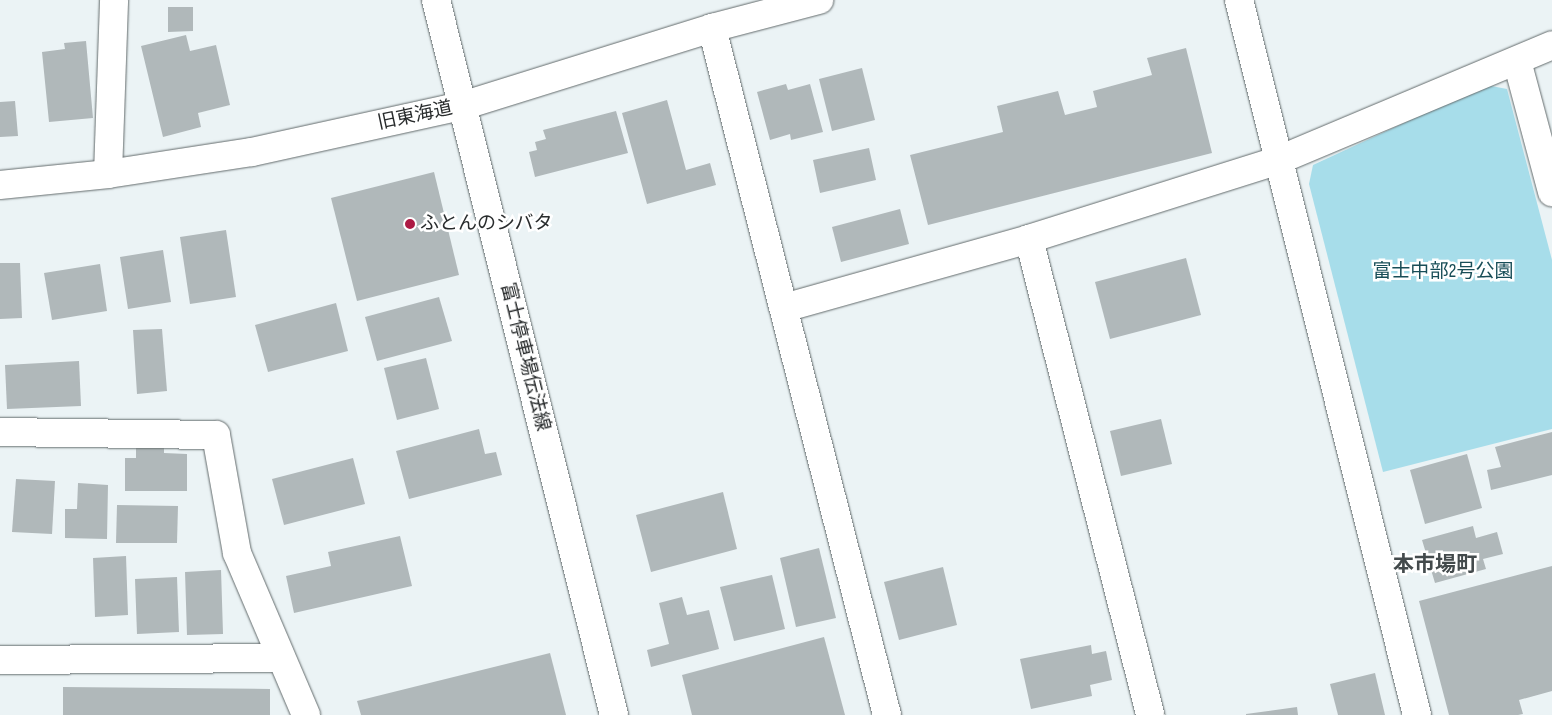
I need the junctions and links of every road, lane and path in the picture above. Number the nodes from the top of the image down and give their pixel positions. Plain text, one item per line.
1 (114, 0) edge
2 (436, 0) edge
3 (819, 0) edge
4 (1239, 0) edge
5 (712, 28) junction
6 (1552, 45) edge
7 (1517, 61) junction
8 (462, 106) junction
9 (1279, 160) junction
10 (1548, 160) edge
11 (108, 174) junction
12 (0, 185) edge
13 (1552, 192) edge
14 (1029, 239) junction
15 (784, 308) junction
16 (0, 432) edge
17 (280, 658) junction
18 (0, 660) edge
19 (306, 715) edge
20 (614, 715) edge
21 (887, 715) edge
22 (1150, 715) edge
23 (1417, 715) edge

1 - 11 street
2 - 8 street, 富士停車場伝法線
3 - 5 street, 旧東海道
4 - 9 street
5 - 8 street, 旧東海道
5 - 15 street
6 - 7 street
7 - 9 street
7 - 10 street
8 - 11 street, 旧東海道
8 - 20 street, 富士停車場伝法線
9 - 14 street
9 - 23 street
10 - 13 street
11 - 12 street, 旧東海道
14 - 15 street
14 - 22 street
15 - 21 street
16 - 17 street
17 - 18 street
17 - 19 street

